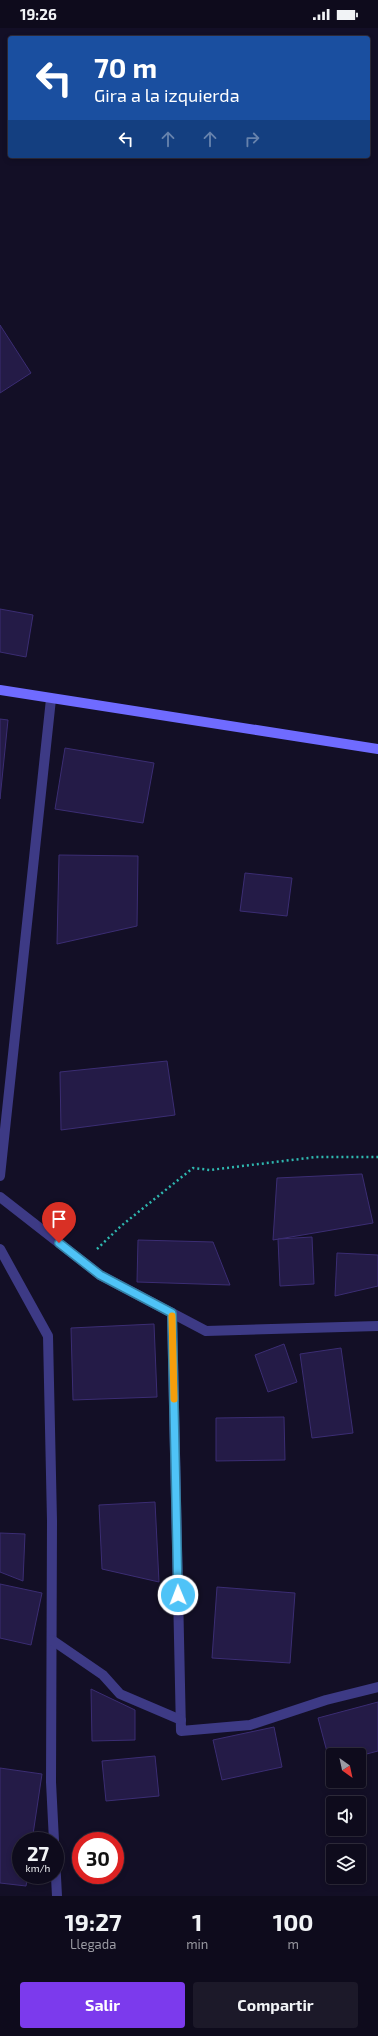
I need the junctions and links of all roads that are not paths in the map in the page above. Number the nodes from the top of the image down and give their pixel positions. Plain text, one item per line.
1 (0, 690) edge
2 (51, 699) junction
3 (378, 749) edge
4 (0, 1176) edge
5 (0, 1197) edge
6 (0, 1249) edge
7 (172, 1313) junction
8 (378, 1326) edge
9 (52, 1640) junction
10 (378, 1687) edge
11 (180, 1720) junction
12 (54, 1832) edge
13 (56, 1884) edge
14 (57, 1896) edge

1 - 2 street
2 - 3 street
2 - 4 street
5 - 7 street
6 - 9 street
7 - 8 street
7 - 11 street
9 - 11 street
9 - 12 street
10 - 11 street
13 - 14 street

